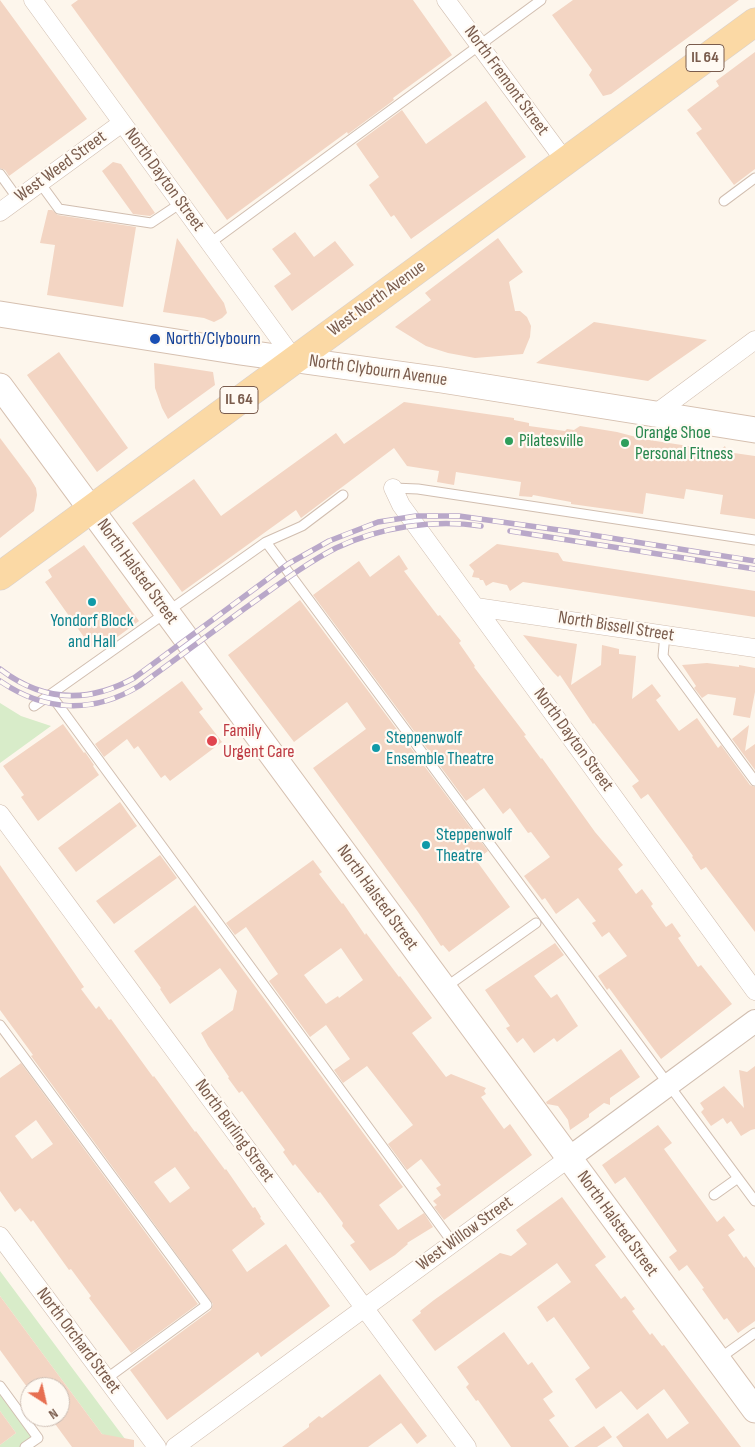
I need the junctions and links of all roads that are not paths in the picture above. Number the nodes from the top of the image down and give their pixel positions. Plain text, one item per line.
1 (446, 0) edge
2 (541, 0) edge
3 (40, 3) edge
4 (755, 22) edge
5 (480, 45) junction
6 (122, 123) junction
7 (565, 161) junction
8 (0, 174) edge
9 (755, 178) edge
10 (40, 183) junction
11 (18, 198) junction
12 (724, 201) dead end
13 (181, 203) junction
14 (0, 212) edge
15 (210, 243) junction
16 (0, 314) edge
17 (755, 340) edge
18 (294, 359) junction
19 (0, 386) edge
20 (655, 414) junction
21 (755, 430) edge
22 (393, 488) joint
23 (343, 496) dead end
24 (91, 509) junction
25 (755, 540) edge
26 (266, 542) junction
27 (0, 576) edge
28 (476, 607) junction
29 (167, 612) junction
30 (665, 634) junction
31 (755, 648) edge
32 (51, 694) junction
33 (34, 706) dead end
34 (755, 781) edge
35 (0, 814) edge
36 (536, 923) dead end
37 (444, 988) junction
38 (755, 991) edge
39 (755, 1021) edge
40 (0, 1025) edge
41 (669, 1084) junction
42 (569, 1158) junction
43 (738, 1178) junction
44 (714, 1196) dead end
45 (755, 1201) edge
46 (0, 1236) edge
47 (453, 1243) junction
48 (365, 1308) junction
49 (755, 1333) edge
50 (718, 1360) junction
51 (106, 1378) junction
52 (0, 1386) edge
53 (755, 1410) edge
54 (25, 1447) edge
55 (157, 1447) edge
56 (175, 1447) edge
57 (467, 1447) edge

1 - 5 street, North Fremont Street
2 - 5 lane
3 - 6 street, North Dayton Street
4 - 7 main road, West North Avenue / IL 64
5 - 7 street, North Fremont Street
5 - 15 lane
6 - 10 street, West Weed Street
6 - 13 street, North Dayton Street
7 - 18 main road, West North Avenue / IL 64
8 - 11 lane
9 - 12 lane
10 - 11 street, West Weed Street
10 - 13 lane
11 - 14 street, West Weed Street
13 - 15 street, North Dayton Street
15 - 18 street, North Dayton Street
16 - 18 main road, North Clybourn Avenue
17 - 20 street
18 - 20 main road, North Clybourn Avenue
18 - 24 main road, West North Avenue / IL 64
19 - 24 main road, North Halsted Street
20 - 21 main road, North Clybourn Avenue
22 - 25 lane
22 - 28 street, North Dayton Street
23 - 26 lane
24 - 27 main road, West North Avenue / IL 64
24 - 29 main road, North Halsted Street
26 - 29 lane
26 - 41 lane
28 - 30 street, North Bissell Street
28 - 38 street, North Dayton Street
29 - 32 lane
29 - 37 main road, North Halsted Street
30 - 31 street, North Bissell Street
30 - 34 lane
32 - 33 lane
32 - 47 lane
35 - 48 street, North Burling Street
36 - 37 lane
37 - 42 main road, North Halsted Street
39 - 41 street, West Willow Street
40 - 51 lane
41 - 42 street, West Willow Street
41 - 43 lane
42 - 47 street, West Willow Street
42 - 50 main road, North Halsted Street
43 - 44 lane
43 - 45 lane
46 - 51 street, North Orchard Street
47 - 48 street, West Willow Street
48 - 56 street, West Willow Street
48 - 57 street, North Burling Street
49 - 50 lane
50 - 53 main road, North Halsted Street
51 - 55 street, North Orchard Street
52 - 54 lane

